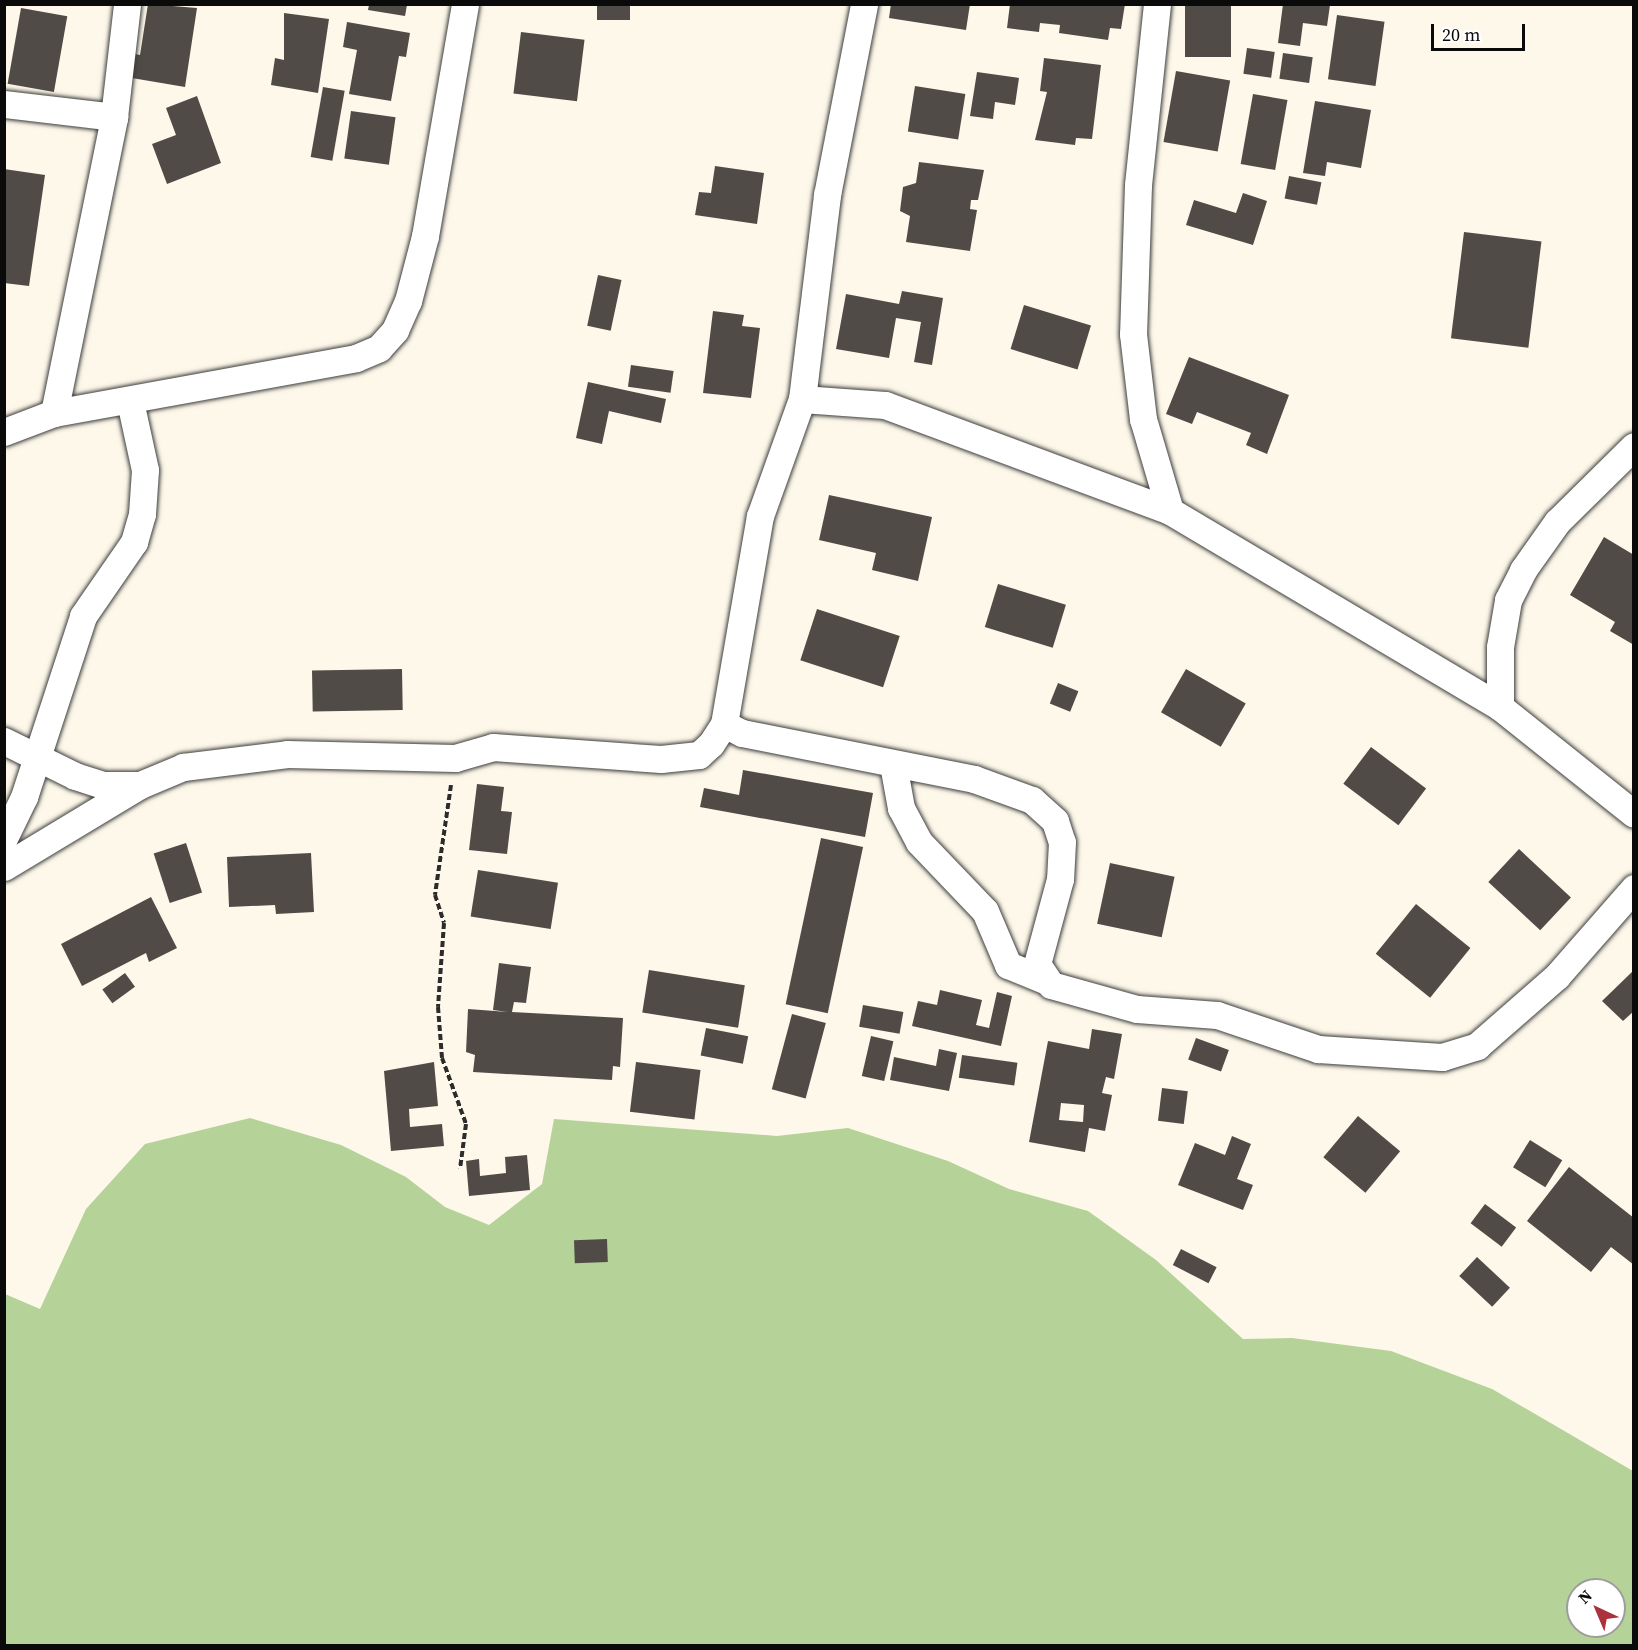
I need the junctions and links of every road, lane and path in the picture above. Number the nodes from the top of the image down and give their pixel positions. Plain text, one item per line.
1 (127, 4) edge
2 (465, 4) edge
3 (864, 4) edge
4 (1157, 4) edge
5 (4, 104) edge
6 (114, 117) junction
7 (802, 399) junction
8 (130, 401) junction
9 (54, 413) junction
10 (4, 432) edge
11 (1634, 446) edge
12 (1170, 511) junction
13 (1500, 707) junction
14 (724, 724) junction
15 (4, 741) edge
16 (37, 758) junction
17 (455, 758) junction
18 (893, 764) junction
19 (140, 785) junction
20 (1634, 814) edge
21 (4, 838) edge
22 (4, 867) edge
23 (1634, 888) edge
24 (1047, 981) junction
25 (460, 1169) dead end

1 - 6 street
2 - 8 street
3 - 7 street
4 - 12 street
5 - 6 street
6 - 9 street
7 - 12 street
7 - 14 street
8 - 9 street
8 - 16 street
9 - 10 street
11 - 13 street
12 - 13 street
13 - 20 street
14 - 17 street
14 - 18 street
15 - 16 street
16 - 19 street
16 - 21 street
17 - 19 street
17 - 25 path
18 - 24 street
18 - 24 street
19 - 22 street
23 - 24 street

